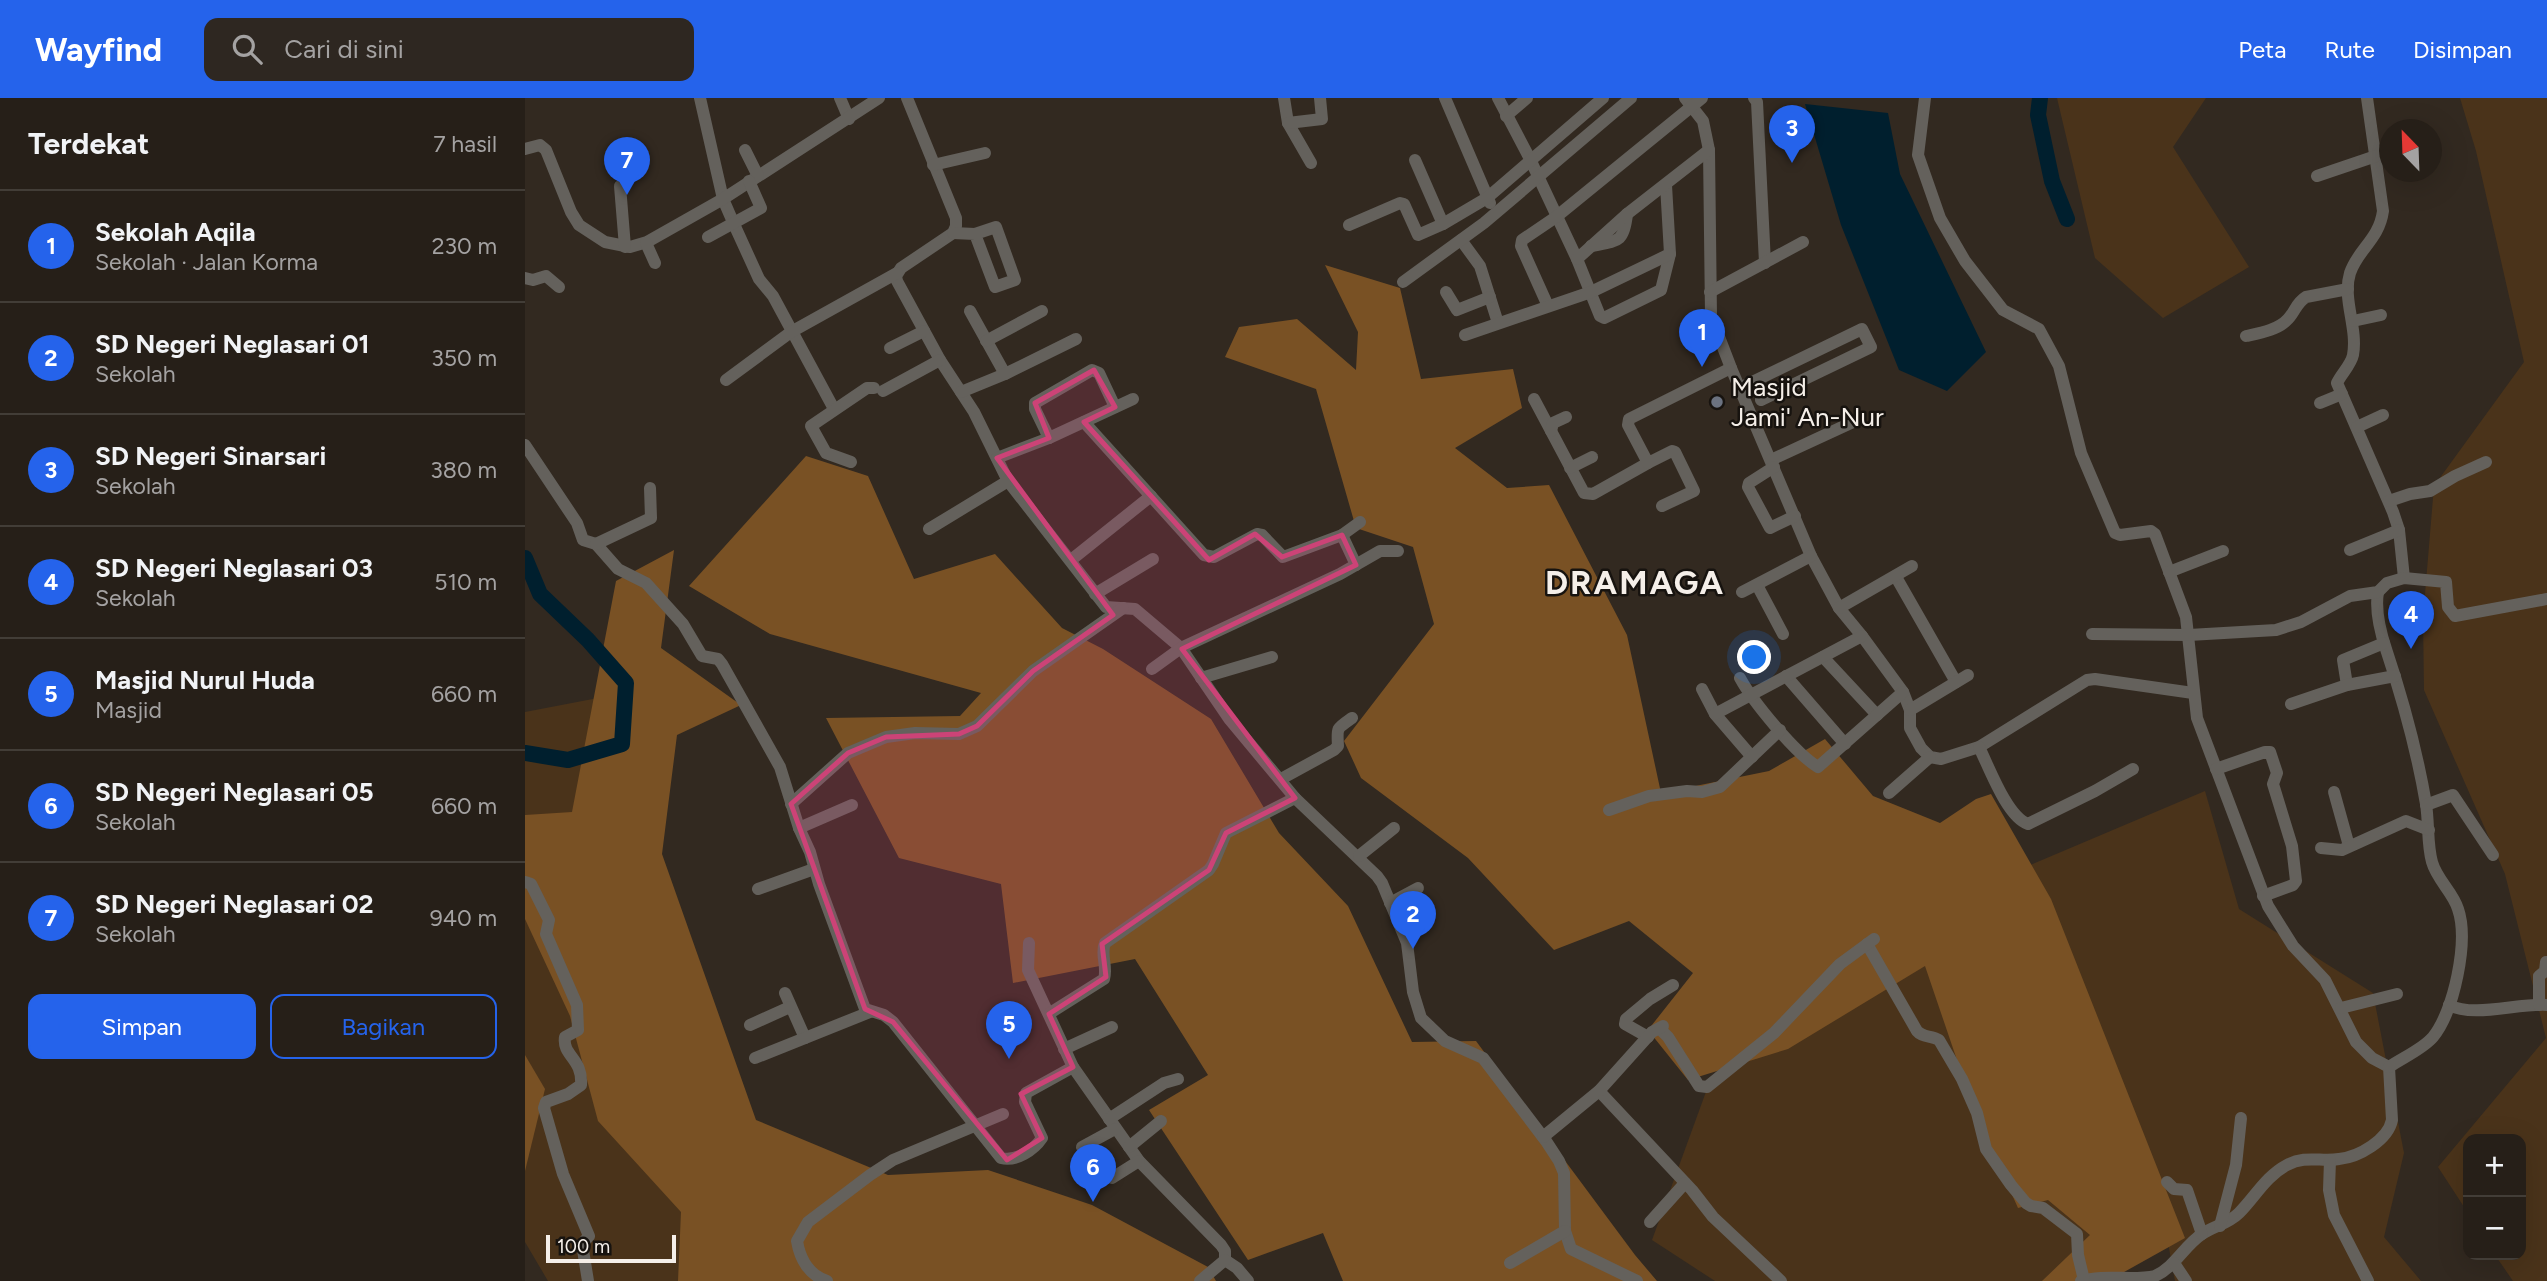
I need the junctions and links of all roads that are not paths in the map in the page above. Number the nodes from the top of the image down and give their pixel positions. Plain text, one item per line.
1 (699, 98) edge
2 (840, 98) edge
3 (879, 98) edge
4 (907, 98) edge
5 (1285, 98) edge
6 (1320, 98) edge
7 (1445, 98) edge
8 (1498, 98) edge
9 (1527, 98) edge
10 (1603, 98) edge
11 (1631, 98) edge
12 (1754, 98) edge
13 (1925, 98) edge
14 (2367, 98) edge
15 (1693, 100) edge
16 (863, 103) edge
17 (1506, 116) junction
18 (849, 119) junction
19 (1287, 123) junction
20 (525, 149) edge
21 (745, 150) dead end
22 (1709, 150) junction
23 (985, 153) dead end
24 (2376, 156) junction
25 (1530, 159) junction
26 (1415, 160) dead end
27 (1311, 163) dead end
28 (933, 165) junction
29 (2317, 176) dead end
30 (753, 178) junction
31 (1538, 178) junction
32 (1666, 185) junction
33 (620, 186) dead end
34 (1486, 198) junction
35 (723, 199) junction
36 (1497, 212) junction
37 (1556, 217) junction
38 (733, 222) junction
39 (1443, 224) junction
40 (1349, 225) dead end
41 (953, 233) junction
42 (975, 234) junction
43 (708, 237) dead end
44 (1461, 240) junction
45 (1803, 242) dead end
46 (646, 243) junction
47 (625, 247) junction
48 (1669, 254) junction
49 (1577, 259) junction
50 (1765, 262) junction
51 (655, 263) dead end
52 (897, 272) junction
53 (525, 278) edge
54 (1403, 282) dead end
55 (559, 287) dead end
56 (2347, 289) junction
57 (1447, 292) dead end
58 (1591, 292) junction
59 (1710, 292) junction
60 (1490, 297) junction
61 (1548, 306) junction
62 (1042, 311) dead end
63 (970, 312) dead end
64 (2381, 314) dead end
65 (2353, 321) junction
66 (1498, 323) junction
67 (923, 331) junction
68 (791, 332) junction
69 (1465, 335) dead end
70 (2246, 336) dead end
71 (1076, 339) dead end
72 (986, 341) junction
73 (890, 348) dead end
74 (940, 360) junction
75 (1731, 368) junction
76 (1005, 374) junction
77 (726, 380) dead end
78 (1740, 388) junction
79 (961, 392) junction
80 (2342, 394) junction
81 (1133, 398) dead end
82 (1534, 398) dead end
83 (1761, 401) dead end
84 (2320, 403) dead end
85 (1115, 407) junction
86 (834, 409) junction
87 (2383, 415) dead end
88 (1566, 417) dead end
89 (1084, 422) junction
90 (1853, 422) dead end
91 (2357, 426) junction
92 (1551, 431) junction
93 (1048, 438) junction
94 (525, 445) edge
95 (1592, 457) dead end
96 (996, 458) junction
97 (851, 462) dead end
98 (2486, 462) dead end
99 (1648, 463) junction
100 (1773, 464) junction
101 (1570, 468) junction
102 (1008, 481) junction
103 (650, 488) dead end
104 (1151, 496) junction
105 (2389, 501) junction
106 (1662, 506) dead end
107 (1795, 516) junction
108 (1360, 523) dead end
109 (929, 529) dead end
110 (2399, 530) junction
111 (1342, 535) junction
112 (596, 544) junction
113 (2350, 550) dead end
114 (1398, 551) dead end
115 (2223, 551) dead end
116 (1811, 556) junction
117 (1153, 559) dead end
118 (1071, 560) junction
119 (1356, 565) junction
120 (1912, 566) dead end
121 (2169, 572) junction
122 (1896, 577) junction
123 (2404, 578) junction
124 (1757, 585) junction
125 (1742, 592) dead end
126 (2378, 592) junction
127 (1094, 594) junction
128 (2547, 599) edge
129 (1123, 608) junction
130 (1839, 608) junction
131 (1783, 634) dead end
132 (2092, 634) dead end
133 (2189, 635) junction
134 (1862, 636) junction
135 (2384, 643) junction
136 (1181, 648) junction
137 (1823, 656) junction
138 (1272, 657) dead end
139 (1152, 669) dead end
140 (1968, 675) dead end
141 (1786, 676) junction
142 (2395, 676) junction
143 (1201, 678) junction
144 (1740, 678) dead end
145 (1956, 682) junction
146 (2347, 685) junction
147 (1702, 689) dead end
148 (1903, 692) junction
149 (2193, 693) junction
150 (1749, 695) junction
151 (2291, 704) dead end
152 (1910, 710) junction
153 (1715, 714) junction
154 (1877, 715) junction
155 (1352, 718) dead end
156 (1780, 730) junction
157 (1845, 744) junction
158 (1979, 747) junction
159 (1752, 757) junction
160 (1930, 757) junction
161 (2133, 769) dead end
162 (2216, 769) junction
163 (1281, 779) junction
164 (2334, 792) dead end
165 (1889, 793) dead end
166 (1295, 798) junction
167 (791, 804) junction
168 (852, 805) dead end
169 (2426, 805) junction
170 (1609, 810) dead end
171 (799, 828) junction
172 (1394, 828) dead end
173 (2429, 830) junction
174 (2349, 846) junction
175 (2321, 848) dead end
176 (2493, 855) dead end
177 (1359, 856) junction
178 (814, 869) junction
179 (525, 882) edge
180 (1418, 888) dead end
181 (758, 890) dead end
182 (2263, 896) junction
183 (1390, 903) junction
184 (1029, 943) dead end
185 (2546, 962) edge
186 (1673, 985) dead end
187 (785, 993) dead end
188 (2397, 995) dead end
189 (2449, 1005) junction
190 (2543, 1005) edge
191 (790, 1007) junction
192 (2341, 1008) junction
193 (870, 1012) junction
194 (1050, 1013) junction
195 (750, 1025) dead end
196 (1112, 1027) dead end
197 (1648, 1037) junction
198 (805, 1038) junction
199 (1064, 1049) junction
200 (755, 1058) dead end
201 (1073, 1067) junction
202 (2389, 1067) junction
203 (1178, 1079) dead end
204 (1599, 1091) junction
205 (1003, 1114) dead end
206 (2241, 1118) dead end
207 (1161, 1121) dead end
208 (1112, 1124) junction
209 (977, 1125) junction
210 (1543, 1137) junction
211 (1082, 1147) dead end
212 (1129, 1147) junction
213 (2330, 1160) junction
214 (1139, 1161) junction
215 (1112, 1178) dead end
216 (2167, 1182) dead end
217 (1685, 1183) junction
218 (1650, 1222) dead end
219 (2220, 1226) junction
220 (1565, 1231) junction
221 (2202, 1234) junction
222 (1225, 1260) junction
223 (1510, 1263) dead end
224 (2174, 1263) junction
225 (2082, 1280) edge
226 (588, 1281) edge
227 (827, 1281) edge
228 (1200, 1281) edge
229 (1248, 1281) edge
230 (1637, 1281) edge
231 (1780, 1281) edge
232 (2186, 1281) edge
233 (2368, 1281) edge

1 - 35 street
2 - 18 street
3 - 16 street
4 - 28 street
5 - 19 street
6 - 19 street
7 - 34 street
8 - 17 street
9 - 17 street
10 - 25 street
11 - 31 street
12 - 50 street
13 - 121 street
14 - 24 street
15 - 22 street
15 - 37 street
16 - 18 street
17 - 25 street
18 - 30 street
19 - 27 street
20 - 47 street
21 - 30 street
22 - 32 street
22 - 59 street
23 - 28 street
24 - 29 street
24 - 56 street
25 - 31 street
25 - 34 street
26 - 39 street
28 - 41 street
30 - 35 street
30 - 38 street
31 - 36 street
31 - 37 street
32 - 48 street
32 - 49 street
33 - 47 street
34 - 36 street
34 - 39 street
35 - 38 street
35 - 46 street
36 - 44 street
37 - 49 street
37 - 61 street
38 - 43 street
38 - 68 street
39 - 40 street
41 - 42 street
41 - 52 street
42 - 42 street
44 - 54 street
44 - 60 street
45 - 50 street
46 - 47 street
46 - 51 street
48 - 58 street
48 - 58 street
49 - 58 street
50 - 59 street
52 - 67 street
52 - 68 street
53 - 55 street
56 - 65 street
56 - 70 street
57 - 60 street
58 - 61 street
59 - 75 street
60 - 66 street
61 - 66 street
62 - 72 street
63 - 72 street
64 - 65 street
65 - 80 street
66 - 69 street
67 - 73 street
67 - 74 street
68 - 77 street
68 - 86 street
71 - 76 street
72 - 76 street
74 - 79 street
74 - 86 street
75 - 78 street
75 - 99 street
76 - 79 street
78 - 83 street
78 - 100 street
79 - 96 street
80 - 84 street
80 - 91 street
81 - 85 street
82 - 92 street
85 - 89 street
85 - 93 street
86 - 97 street
87 - 91 street
88 - 92 street
89 - 93 street
89 - 104 street
90 - 100 street
91 - 105 street
92 - 101 street
93 - 96 street
94 - 112 street
95 - 101 street
96 - 102 street
98 - 105 street
99 - 101 street
99 - 106 street
100 - 107 street
100 - 107 street
102 - 109 street
102 - 118 street
103 - 112 street
104 - 111 street
104 - 118 street
105 - 110 street
107 - 116 street
108 - 111 street
110 - 113 street
110 - 123 street
111 - 119 street
112 - 167 street
114 - 119 street
115 - 121 street
116 - 124 street
116 - 130 street
117 - 127 street
118 - 127 street
119 - 136 street
120 - 122 street
121 - 133 street
122 - 130 street
122 - 145 street
123 - 126 street
123 - 128 street
124 - 125 street
124 - 131 street
126 - 133 street
126 - 135 street
127 - 129 street
129 - 136 street
129 - 167 street
130 - 134 street
132 - 133 street
133 - 149 street
134 - 137 street
134 - 148 street
135 - 142 street
135 - 146 street
136 - 139 street
136 - 143 street
137 - 141 street
137 - 154 street
138 - 143 street
140 - 145 street
141 - 150 street
141 - 157 street
142 - 146 street
142 - 169 street
143 - 163 street
144 - 150 street
145 - 152 street
146 - 151 street
147 - 153 street
148 - 152 street
148 - 154 street
149 - 158 street
149 - 162 street
150 - 153 street
150 - 156 street
152 - 160 street
153 - 159 street
154 - 157 street
155 - 163 street
156 - 157 street
156 - 159 street
158 - 160 street
158 - 161 street
159 - 170 street
160 - 165 street
162 - 182 street
162 - 182 street
163 - 166 street
164 - 174 street
166 - 177 street
166 - 194 street
167 - 171 street
168 - 171 street
169 - 173 street
169 - 176 street
171 - 178 street
172 - 177 street
173 - 174 street
173 - 189 street
174 - 175 street
177 - 183 street
178 - 181 street
178 - 193 street
179 - 226 street
180 - 183 street
182 - 192 street
183 - 210 street
184 - 194 street
185 - 190 street
186 - 197 street
187 - 191 street
188 - 192 street
189 - 190 street
189 - 202 street
191 - 195 street
191 - 198 street
192 - 202 street
193 - 198 street
193 - 209 street
194 - 199 street
196 - 199 street
197 - 204 street
197 - 225 street
198 - 200 street
199 - 201 street
201 - 208 street
201 - 209 street
202 - 213 street
203 - 208 street
204 - 210 street
204 - 217 street
205 - 209 street
206 - 219 street
207 - 212 street
208 - 211 street
208 - 212 street
209 - 227 street
210 - 220 street
212 - 214 street
213 - 219 street
213 - 233 street
214 - 215 street
214 - 222 street
216 - 221 street
217 - 218 street
217 - 231 street
219 - 221 street
220 - 223 street
220 - 230 street
221 - 224 street
222 - 228 street
222 - 229 street
224 - 225 street
224 - 232 street

